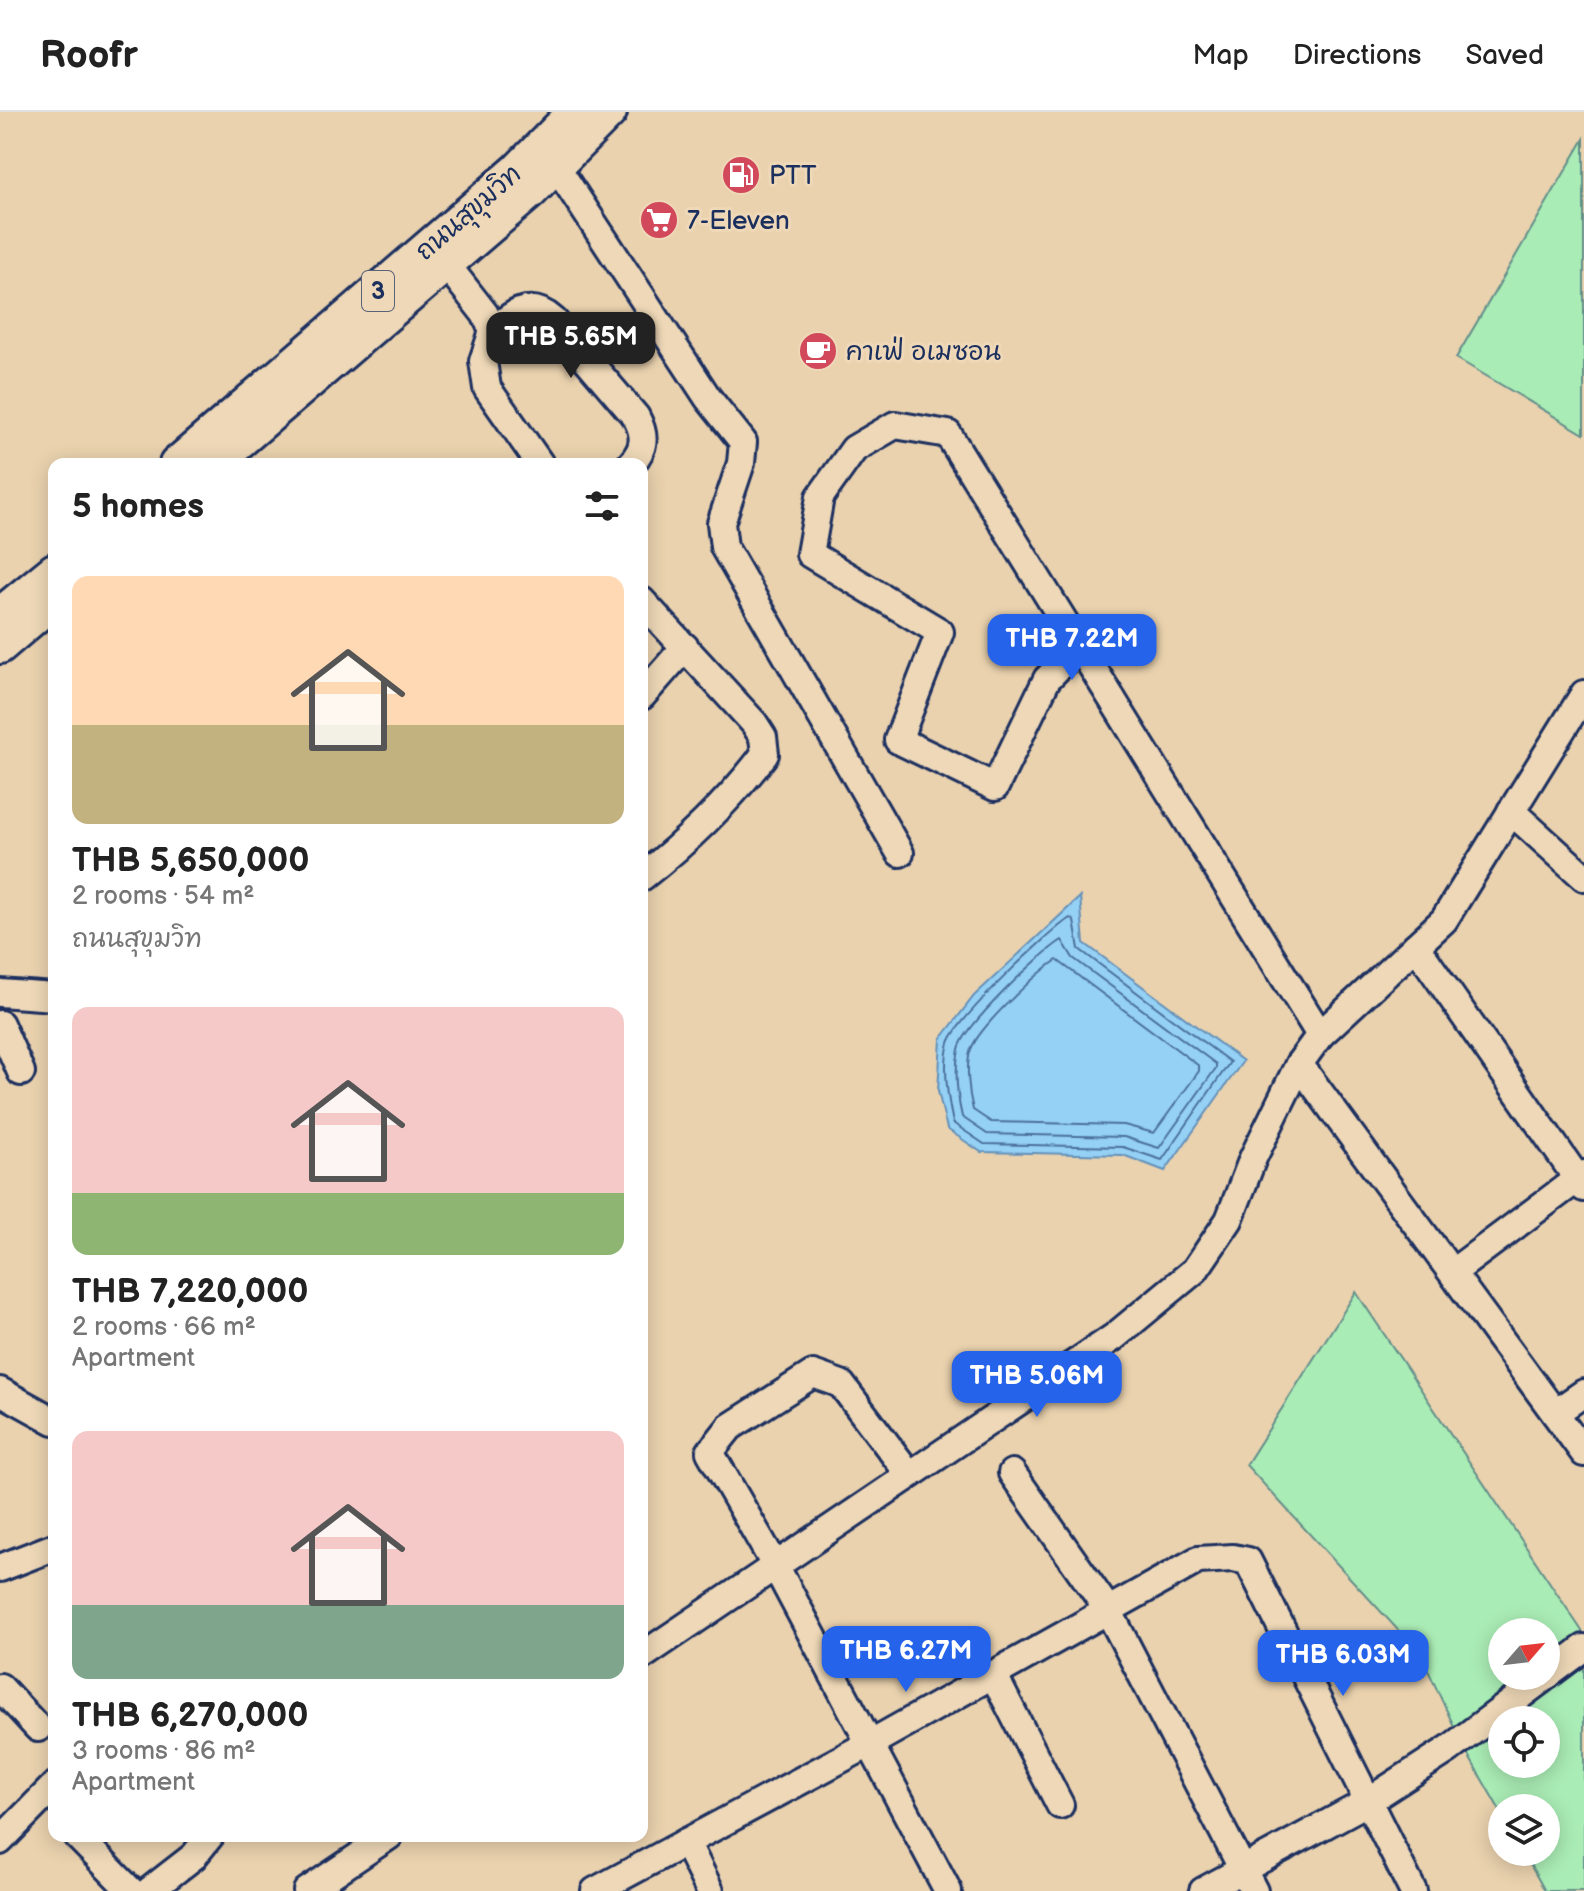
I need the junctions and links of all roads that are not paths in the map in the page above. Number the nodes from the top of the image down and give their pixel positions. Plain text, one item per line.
1 (574, 112) edge
2 (610, 112) edge
3 (556, 166) junction
4 (446, 264) junction
5 (493, 331) junction
6 (183, 458) edge
7 (221, 458) edge
8 (536, 458) edge
9 (635, 458) edge
10 (48, 575) edge
11 (48, 606) edge
12 (648, 607) edge
13 (0, 614) edge
14 (1079, 646) junction
15 (0, 647) edge
16 (685, 647) junction
17 (648, 689) edge
18 (1584, 694) edge
19 (1511, 811) junction
20 (900, 853) dead end
21 (648, 872) edge
22 (1584, 877) edge
23 (1416, 946) junction
24 (0, 993) edge
25 (48, 997) edge
26 (0, 1024) edge
27 (1320, 1035) junction
28 (1299, 1064) junction
29 (21, 1072) dead end
30 (1582, 1181) edge
31 (1453, 1272) junction
32 (0, 1391) edge
33 (1584, 1393) edge
34 (1555, 1413) junction
35 (48, 1418) edge
36 (1584, 1453) edge
37 (1012, 1473) dead end
38 (909, 1474) junction
39 (48, 1549) edge
40 (775, 1565) junction
41 (0, 1568) edge
42 (1108, 1610) junction
43 (1584, 1648) edge
44 (648, 1652) edge
45 (993, 1674) junction
46 (0, 1687) edge
47 (38, 1728) dead end
48 (871, 1743) junction
49 (48, 1800) edge
50 (1367, 1802) junction
51 (1060, 1805) dead end
52 (6, 1827) edge
53 (83, 1842) edge
54 (205, 1842) edge
55 (380, 1842) edge
56 (686, 1842) junction
57 (1248, 1880) edge
58 (131, 1891) edge
59 (149, 1891) edge
60 (307, 1891) edge
61 (595, 1891) edge
62 (710, 1891) edge
63 (948, 1891) edge
64 (1203, 1891) edge
65 (1413, 1891) edge

1 - 6 main road, ถนนสุขุมวิท / 3
2 - 3 main road, ถนนสุขุมวิท / 3
3 - 4 main road, ถนนสุขุมวิท / 3
3 - 20 street
4 - 5 street
4 - 7 main road, ถนนสุขุมวิท / 3
5 - 8 street
5 - 9 street
10 - 13 main road
11 - 15 main road
12 - 16 street
14 - 14 street
14 - 27 street
16 - 17 street
16 - 21 street
18 - 19 street
19 - 22 street
19 - 23 street
23 - 27 street
23 - 30 street
24 - 25 street
26 - 29 street
27 - 28 street
28 - 31 street
28 - 38 street
30 - 31 street
31 - 34 street
32 - 35 street
33 - 34 street
34 - 36 street
37 - 42 street
38 - 40 street
38 - 40 street
39 - 41 street
40 - 44 street
40 - 48 street
42 - 45 street
42 - 50 street
42 - 57 street
43 - 50 street
45 - 48 street
45 - 51 street
46 - 47 street
48 - 56 street
48 - 63 street
49 - 52 street
50 - 57 street
50 - 65 street
53 - 58 street
54 - 59 street
55 - 60 street
56 - 61 street
56 - 62 street
57 - 64 street

